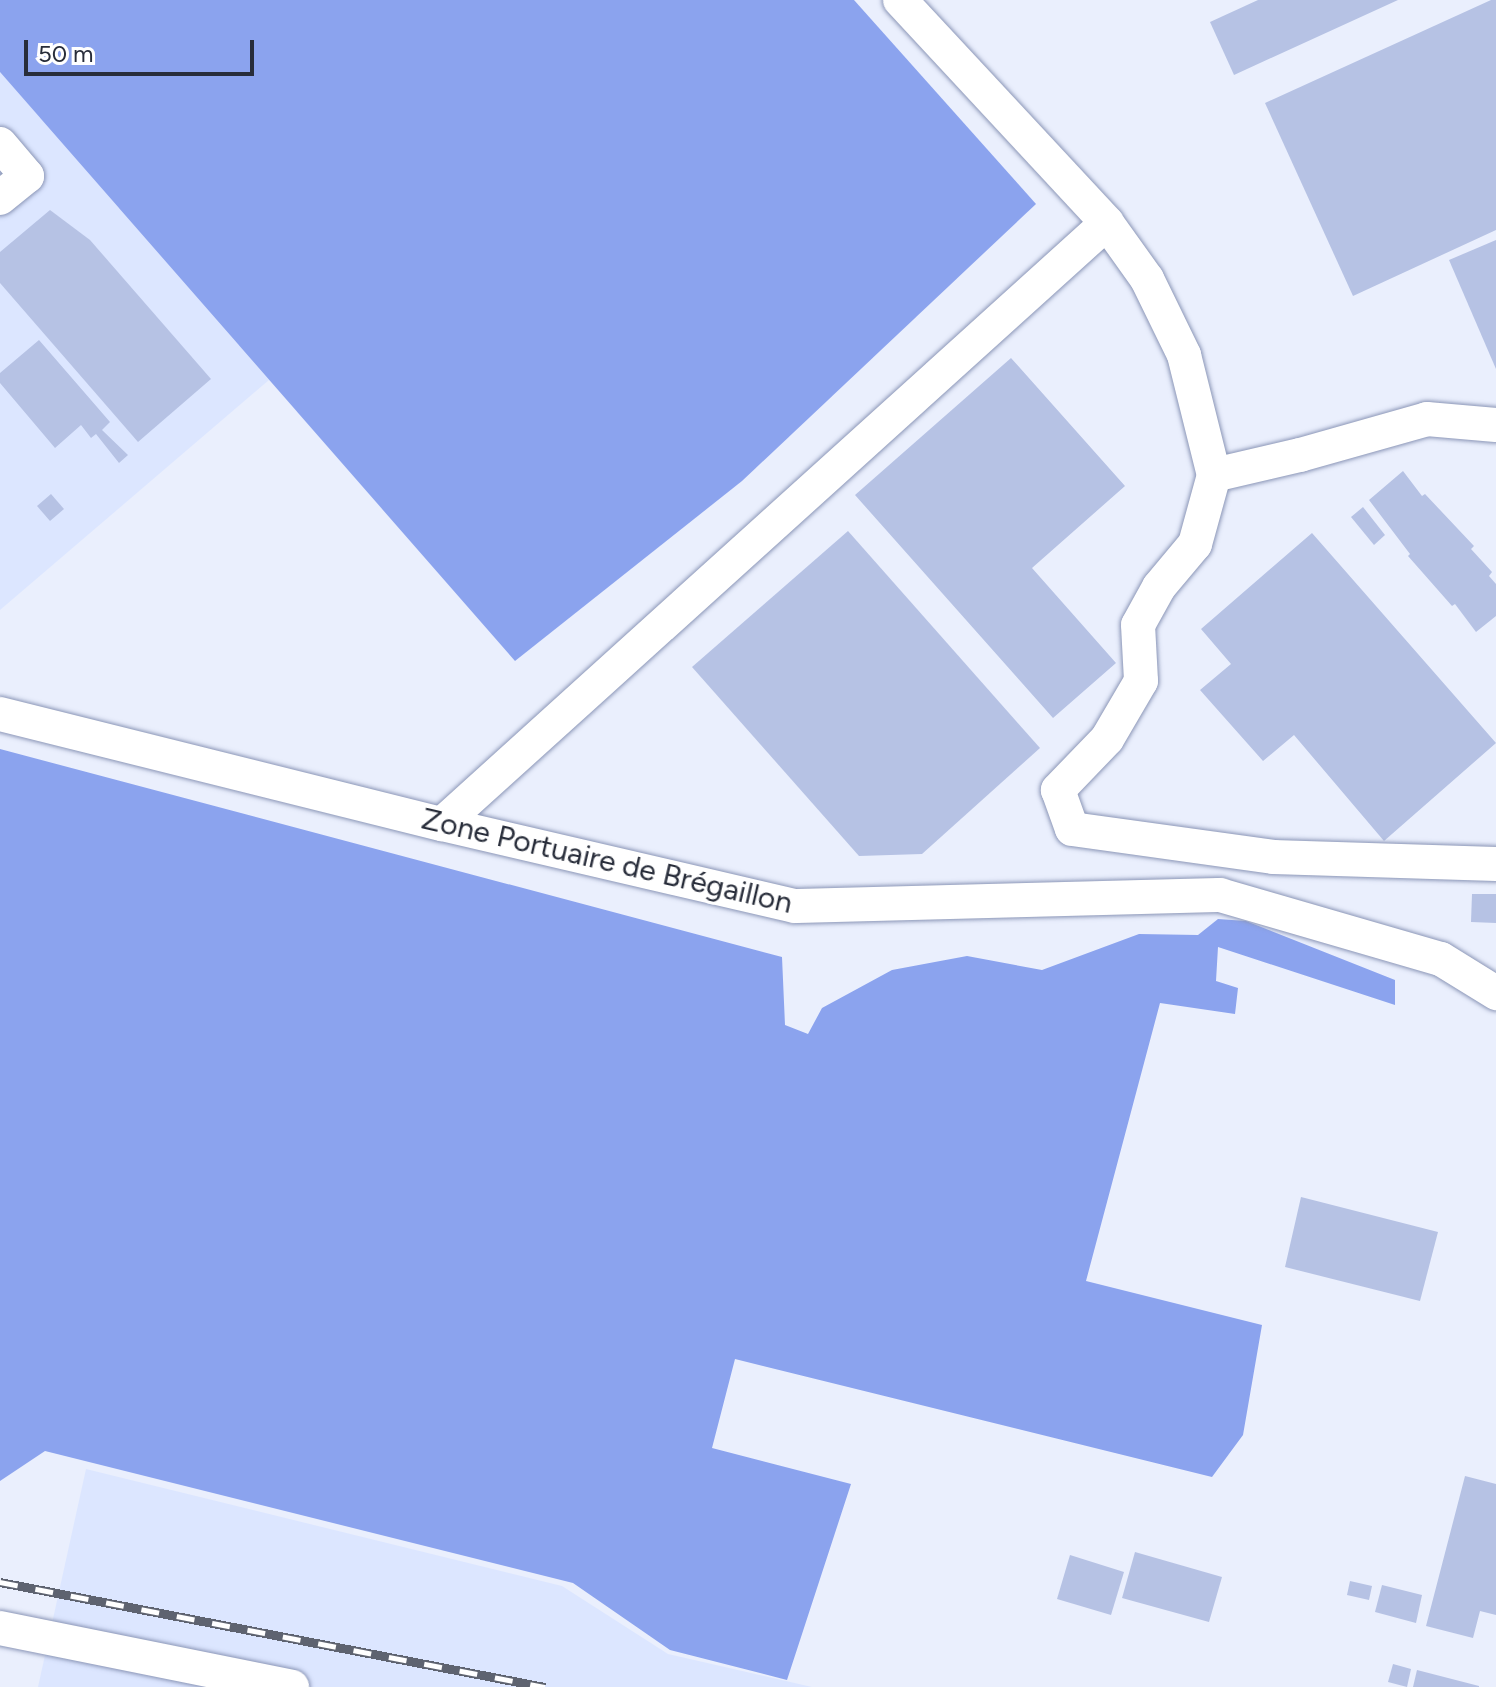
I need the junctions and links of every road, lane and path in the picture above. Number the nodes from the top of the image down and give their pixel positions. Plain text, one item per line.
1 (900, 0) edge
2 (0, 144) edge
3 (0, 198) edge
4 (1107, 223) junction
5 (1496, 425) edge
6 (1214, 475) junction
7 (0, 714) edge
8 (442, 824) junction
9 (1496, 864) edge
10 (1496, 993) edge
11 (0, 1628) edge
12 (292, 1687) edge

1 - 4 street
2 - 3 street
4 - 6 street
4 - 8 street
5 - 6 street
6 - 9 street
7 - 8 street, Zone Portuaire de Brégaillon
8 - 10 street, Zone Portuaire de Brégaillon
11 - 12 street

